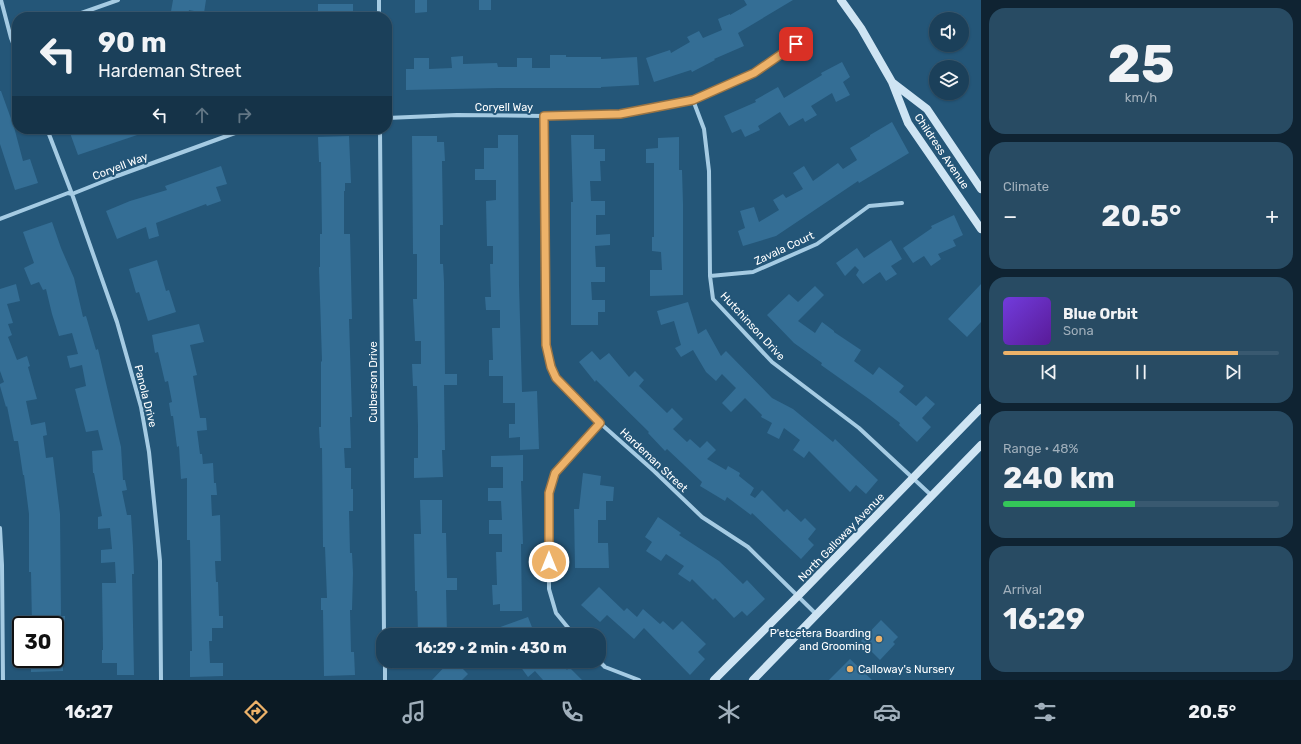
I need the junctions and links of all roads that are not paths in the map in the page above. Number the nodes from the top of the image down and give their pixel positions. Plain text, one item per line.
1 (1, 0) edge
2 (118, 0) edge
3 (379, 0) edge
4 (841, 0) edge
5 (84, 12) edge
6 (380, 12) edge
7 (11, 38) edge
8 (796, 44) dead end
9 (892, 82) junction
10 (693, 100) junction
11 (544, 116) junction
12 (392, 118) edge
13 (48, 134) edge
14 (232, 134) edge
15 (380, 134) edge
16 (981, 189) edge
17 (72, 194) junction
18 (902, 203) dead end
19 (0, 219) edge
20 (981, 229) edge
21 (710, 276) junction
22 (981, 408) edge
23 (600, 423) junction
24 (981, 445) edge
25 (913, 479) junction
26 (931, 496) junction
27 (0, 528) edge
28 (798, 596) junction
29 (816, 614) junction
30 (384, 628) edge
31 (568, 628) edge
32 (606, 667) edge
33 (385, 668) edge
34 (3, 680) edge
35 (161, 680) edge
36 (385, 680) edge
37 (639, 680) edge
38 (714, 680) edge
39 (753, 680) edge

1 - 7 street
2 - 5 street
3 - 6 street
4 - 9 main road, Childress Avenue
8 - 10 street, Coryell Way
9 - 16 main road, Childress Avenue
9 - 20 main road, Childress Avenue
10 - 11 street, Coryell Way
10 - 21 street, Hutchinson Drive
11 - 12 street, Coryell Way
11 - 23 street, Hardeman Street
13 - 17 street, Panola Drive
14 - 17 street, Coryell Way
15 - 30 street, Culberson Drive
17 - 19 street, Coryell Way
17 - 35 street, Panola Drive
18 - 21 street, Zavala Court
21 - 25 street, Hutchinson Drive
22 - 25 main road, North Galloway Avenue
23 - 28 street, Hardeman Street
23 - 31 street
24 - 26 main road
25 - 26 street, Hutchinson Drive
25 - 28 main road, North Galloway Avenue
26 - 29 main road
27 - 34 street
28 - 29 street, Hardeman Street
28 - 38 main road, North Galloway Avenue
29 - 39 main road
32 - 37 street
33 - 36 street

